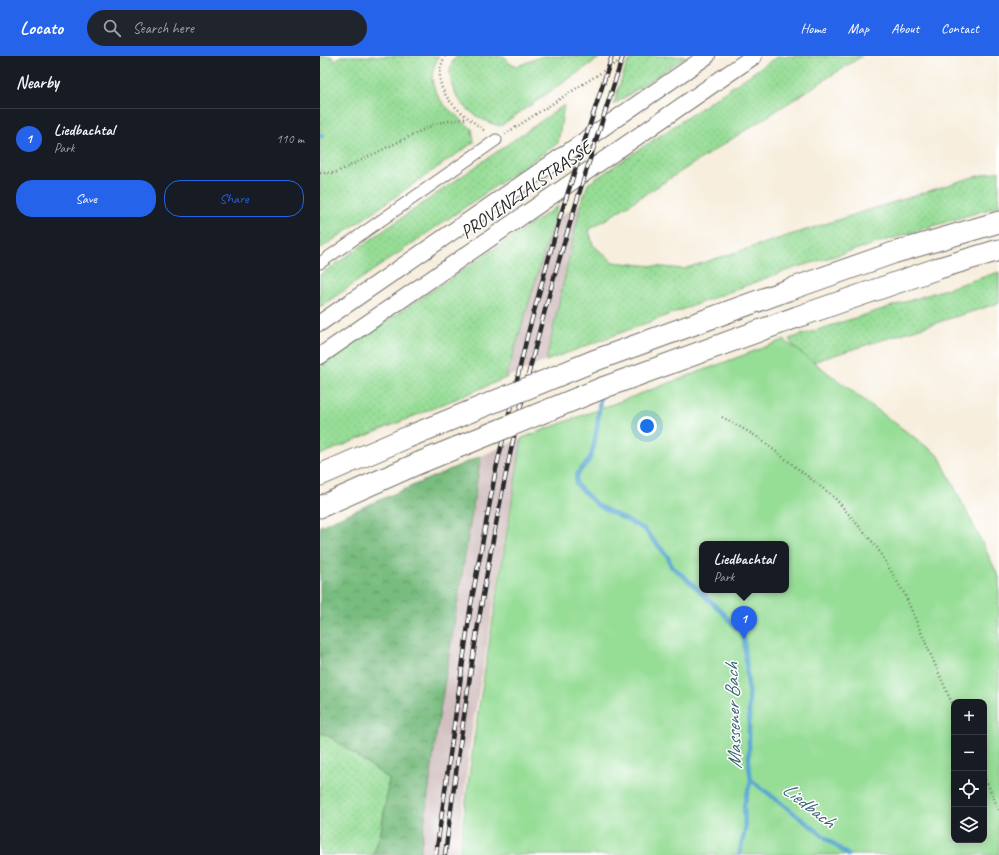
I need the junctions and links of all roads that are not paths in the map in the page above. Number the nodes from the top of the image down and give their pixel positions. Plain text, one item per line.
1 (707, 56) edge
2 (754, 56) edge
3 (496, 140) road end
4 (999, 222) edge
5 (999, 250) edge
6 (320, 263) edge
7 (320, 323) edge
8 (320, 356) edge
9 (320, 475) edge
10 (320, 507) edge

1 - 7 main road, PROVINZIALSTRASSE
2 - 8 main road, PROVINZIALSTRASSE
3 - 6 street
4 - 9 highway, bridge
5 - 10 highway, bridge

